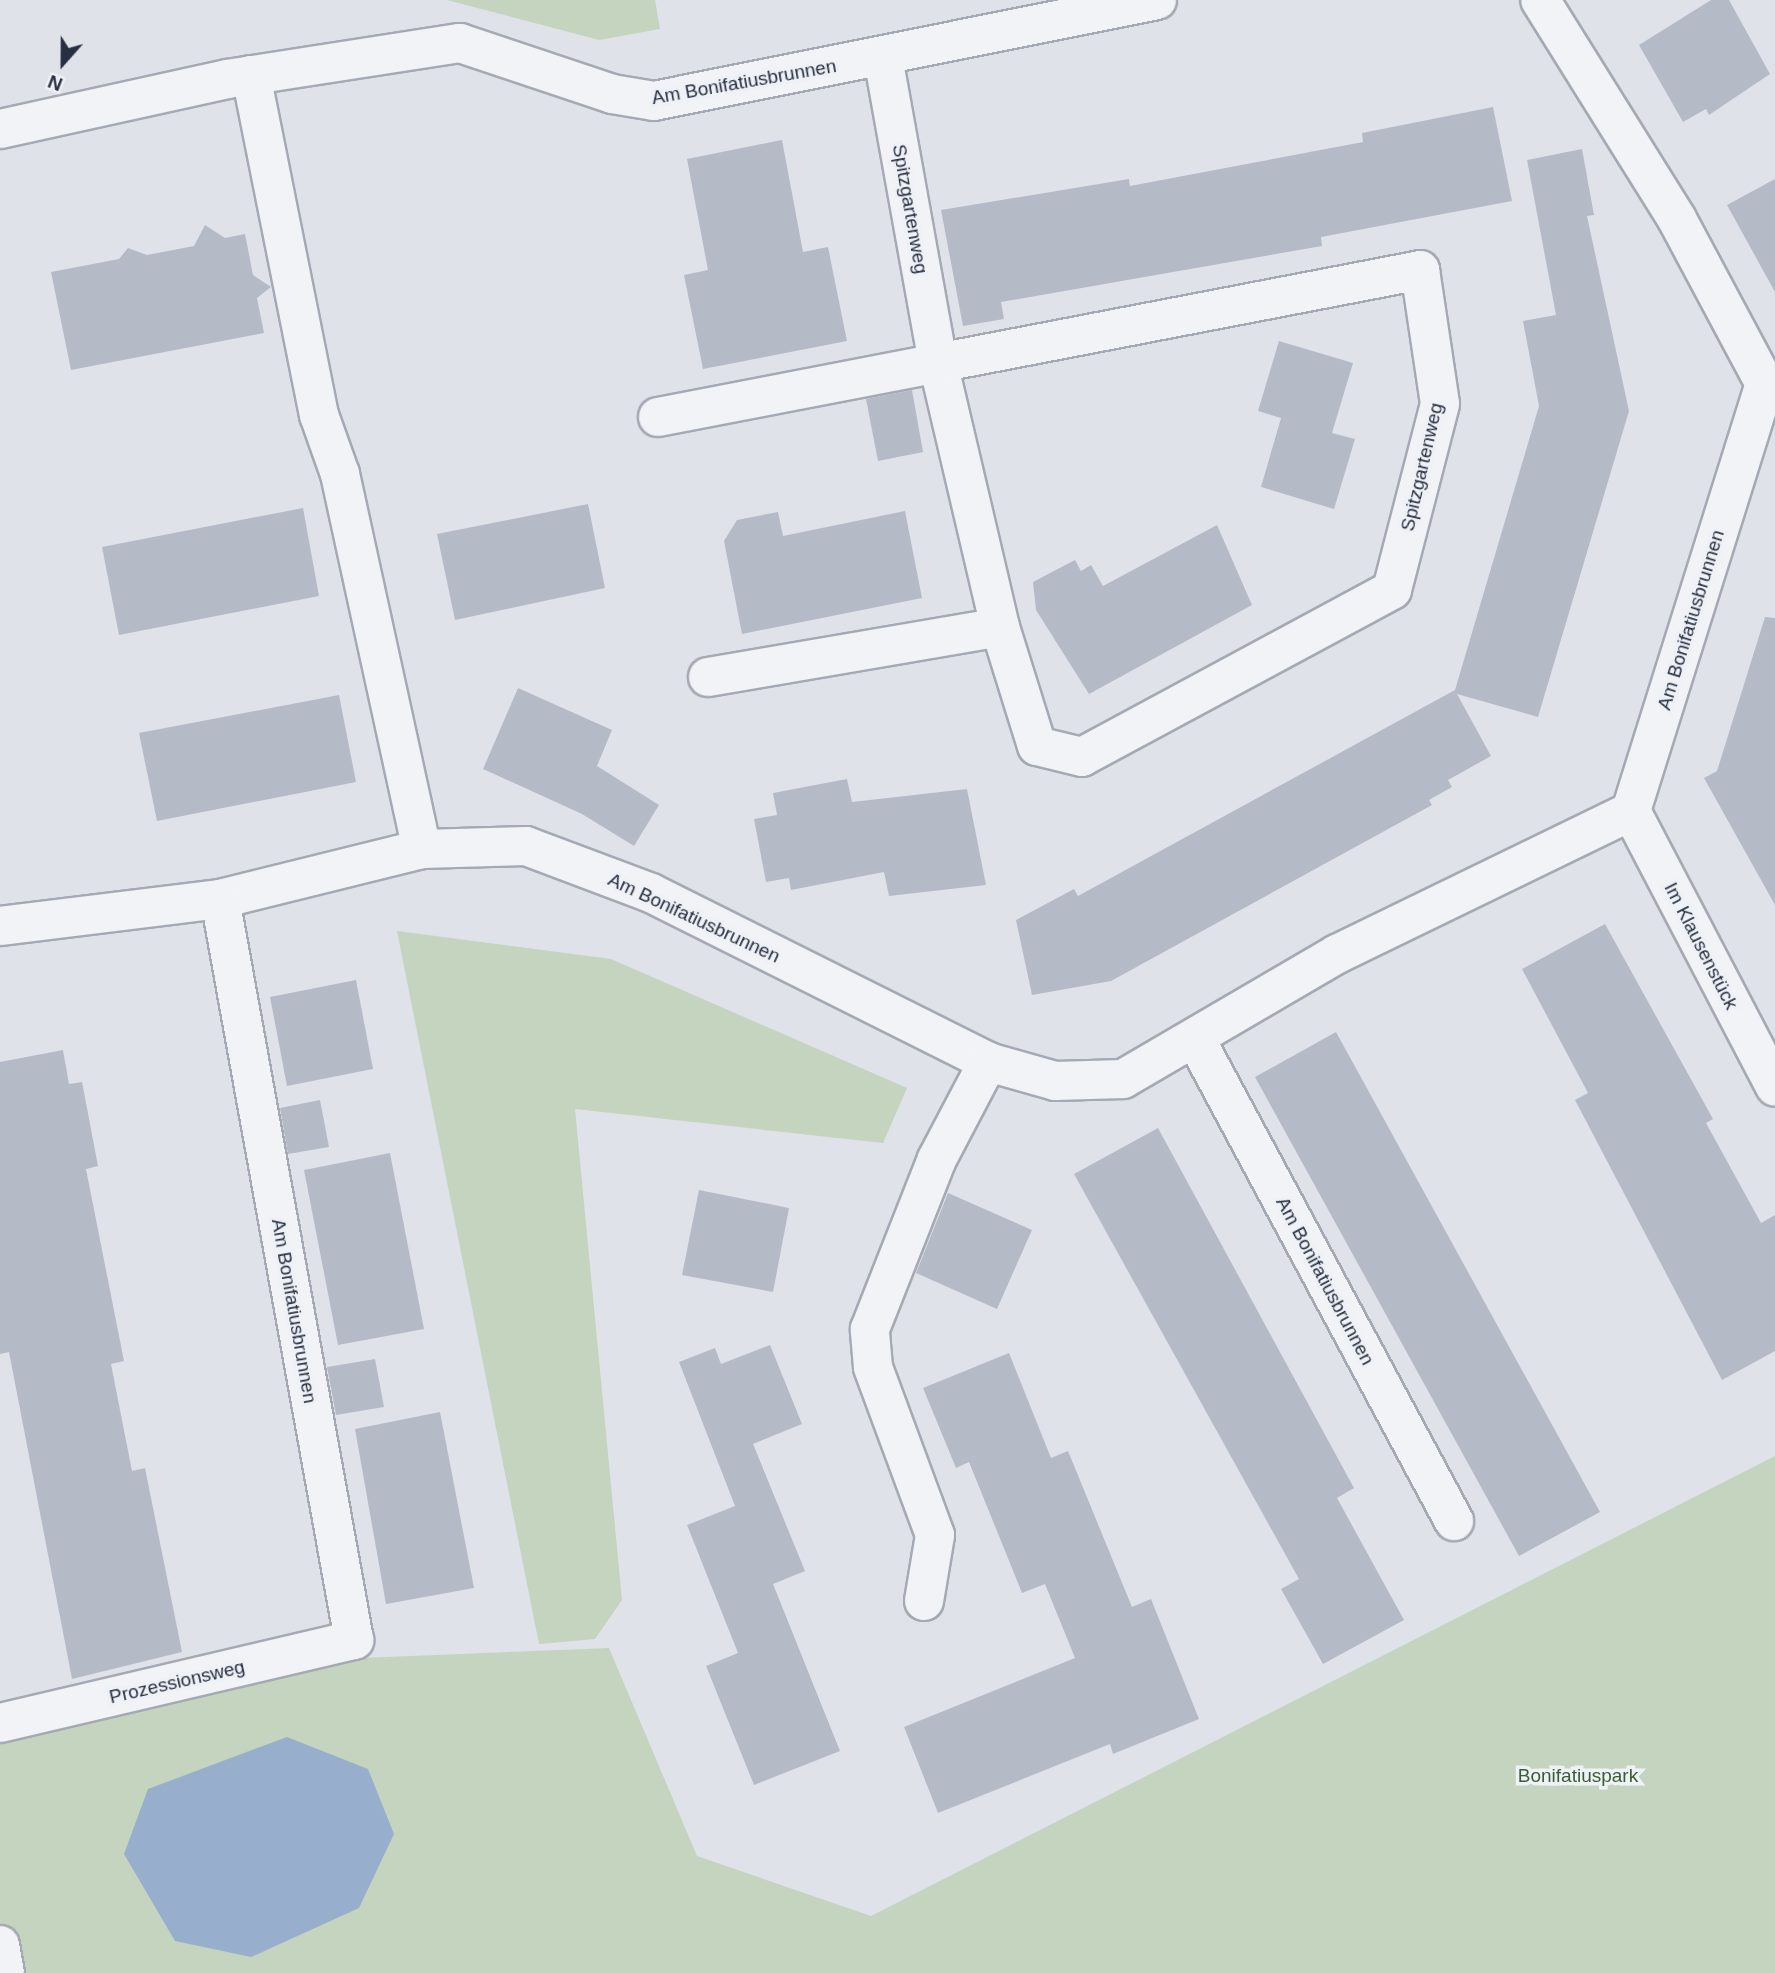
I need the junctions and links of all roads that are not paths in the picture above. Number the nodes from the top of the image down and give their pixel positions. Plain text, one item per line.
1 (1157, 0) edge
2 (1540, 0) edge
3 (883, 56) junction
4 (251, 75) junction
5 (0, 129) edge
6 (938, 363) junction
7 (1770, 384) edge
8 (658, 417) dead end
9 (1000, 627) junction
10 (708, 677) dead end
11 (1631, 811) junction
12 (422, 849) junction
13 (220, 899) junction
14 (0, 926) edge
15 (1196, 1040) junction
16 (988, 1062) junction
17 (1774, 1082) edge
18 (1454, 1521) dead end
19 (924, 1601) dead end
20 (354, 1640) joint
21 (0, 1723) edge
22 (0, 1945) edge
23 (5, 1973) edge

1 - 3 street, Am Bonifatiusbrunnen
2 - 7 street, Am Bonifatiusbrunnen
3 - 4 street, Am Bonifatiusbrunnen
3 - 6 street, Spitzgartenweg
4 - 5 street, Am Bonifatiusbrunnen
4 - 12 street
6 - 8 street, Spitzgartenweg
6 - 9 street, Spitzgartenweg
6 - 9 street, Spitzgartenweg
7 - 11 street, Am Bonifatiusbrunnen
9 - 10 street
11 - 15 street, Am Bonifatiusbrunnen
11 - 17 street, Im Klausenstück
12 - 13 street, Am Bonifatiusbrunnen
12 - 16 street, Am Bonifatiusbrunnen
13 - 14 street, Am Bonifatiusbrunnen
13 - 20 street, Am Bonifatiusbrunnen
15 - 16 street, Am Bonifatiusbrunnen
15 - 18 street, Am Bonifatiusbrunnen
16 - 19 street
20 - 21 street, Prozessionsweg
22 - 23 street

